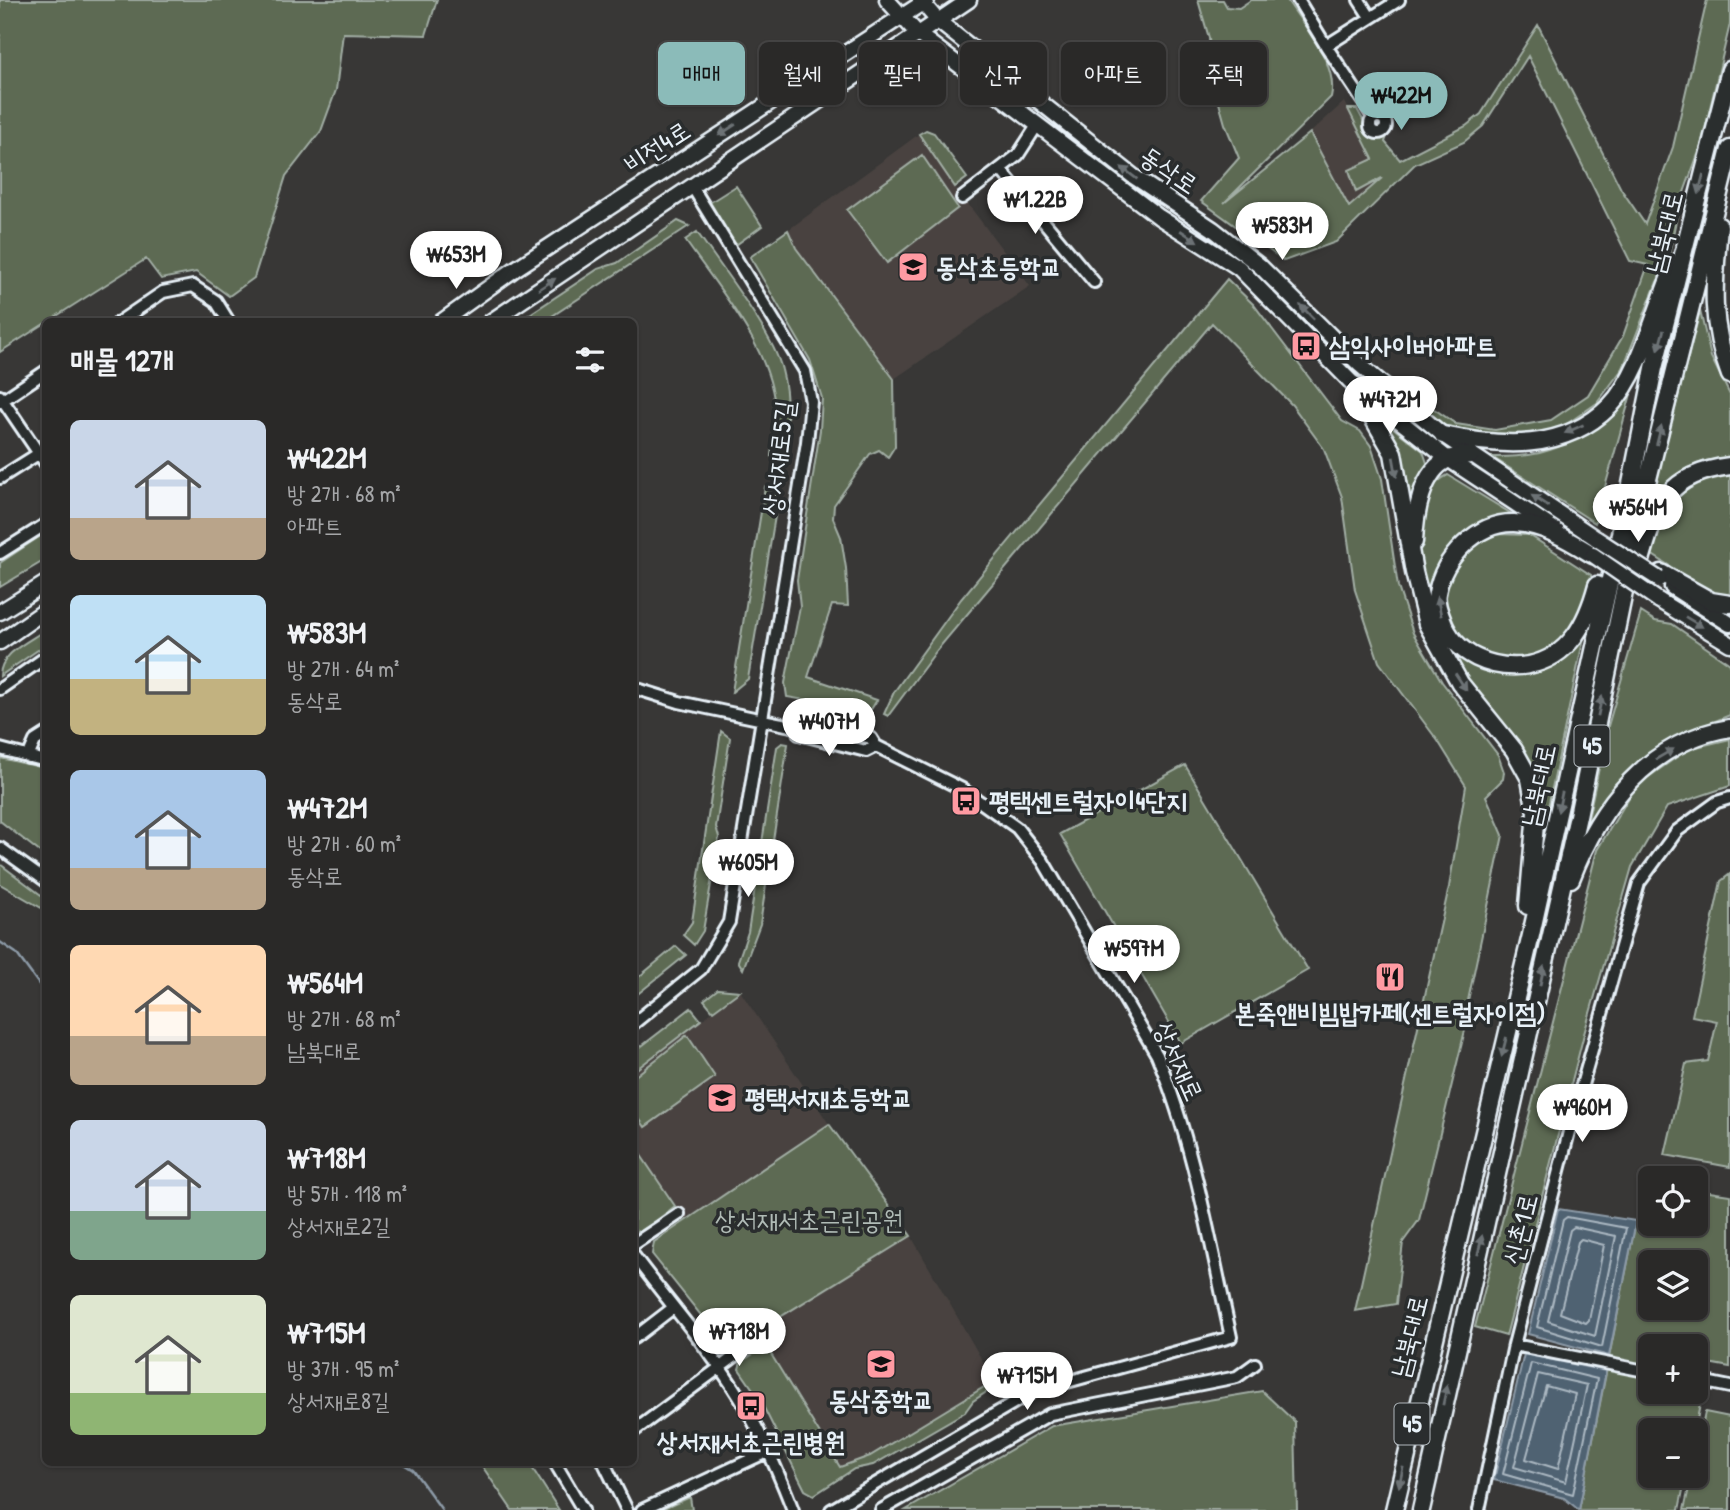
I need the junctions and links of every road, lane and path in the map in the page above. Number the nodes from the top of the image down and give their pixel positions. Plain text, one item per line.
1 (887, 0) edge
2 (969, 0) edge
3 (1298, 0) edge
4 (1359, 0) edge
5 (1399, 0) edge
6 (923, 1) edge
7 (902, 16) junction
8 (1370, 17) junction
9 (938, 21) junction
10 (918, 34) junction
11 (1326, 46) junction
12 (1730, 70) edge
13 (1374, 118) dead end
14 (1038, 124) junction
15 (1730, 149) edge
16 (1000, 169) junction
17 (1723, 180) junction
18 (693, 188) junction
19 (962, 198) dead end
20 (1691, 227) junction
21 (1094, 282) dead end
22 (125, 318) edge
23 (227, 318) edge
24 (447, 318) edge
25 (496, 318) edge
26 (42, 373) edge
27 (1730, 375) edge
28 (1354, 385) junction
29 (1, 399) edge
30 (1443, 435) junction
31 (1639, 438) junction
32 (42, 451) edge
33 (1471, 455) junction
34 (1448, 459) junction
35 (1730, 466) edge
36 (0, 478) edge
37 (42, 527) edge
38 (0, 553) edge
39 (1593, 555) junction
40 (1413, 572) junction
41 (1660, 576) junction
42 (42, 586) edge
43 (1730, 604) edge
44 (0, 612) edge
45 (42, 613) edge
46 (1730, 624) edge
47 (0, 642) edge
48 (1730, 644) edge
49 (42, 660) edge
50 (1610, 660) junction
51 (0, 689) edge
52 (637, 689) edge
53 (760, 720) junction
54 (1730, 728) edge
55 (42, 737) edge
56 (0, 750) edge
57 (28, 757) junction
58 (42, 760) edge
59 (1730, 798) edge
60 (0, 848) edge
61 (42, 878) edge
62 (1552, 930) junction
63 (1531, 935) junction
64 (637, 1021) edge
65 (679, 1214) dead end
66 (637, 1242) edge
67 (637, 1260) edge
68 (673, 1308) junction
69 (637, 1336) edge
70 (761, 1337) dead end
71 (1514, 1345) junction
72 (1255, 1364) dead end
73 (720, 1367) junction
74 (1638, 1370) edge
75 (1708, 1382) edge
76 (1730, 1387) edge
77 (637, 1429) edge
78 (769, 1451) junction
79 (557, 1466) edge
80 (605, 1466) edge
81 (583, 1510) edge
82 (627, 1510) edge
83 (642, 1510) edge
84 (793, 1510) edge
85 (831, 1510) edge
86 (881, 1510) edge
87 (1394, 1510) edge
88 (1421, 1510) edge
89 (1479, 1510) edge

1 - 7 main road, 동삭로
2 - 9 main road, 비전4로
3 - 11 street
4 - 8 street
5 - 8 street
6 - 7 main road, 비전4로
6 - 9 main road, 동삭로
7 - 10 main road, 동삭로
7 -> 24 main road, 비전4로
8 - 11 street
9 - 10 main road, 비전4로
30 -> 9 main road, 동삭로
10 - 14 main road, 동삭로
10 - 18 main road, 비전4로
11 - 13 street
12 -> 20 highway, 남북대로 / 45
14 - 16 street
14 -> 28 main road, 동삭로
15 - 17 highway, 남북대로 / 45
16 - 19 street
16 - 21 street
17 - 27 highway
50 -> 17 highway, 남북대로 / 45
25 -> 18 main road, 비전4로
18 - 53 street, 상서재로5길
20 -> 30 highway
20 -> 31 highway, 남북대로 / 45
22 - 23 street
26 - 29 street
28 - 34 main road, 동삭로
28 -> 40 highway
29 - 32 street
30 - 33 main road, 동삭로
31 -> 39 highway
31 -> 63 highway, 남북대로 / 45
32 - 36 street
33 - 34 highway
41 -> 33 main road, 동삭로, bridge
34 - 39 main road, 동삭로
34 - 40 highway
35 - 50 highway
37 - 38 street
39 -> 48 main road, 동삭로, bridge
40 -> 63 highway
41 - 43 highway
41 - 46 main road, 동삭로
42 - 44 main road
45 - 47 main road
49 - 51 street
62 -> 50 highway, 남북대로 / 45
52 - 53 street, 상서재로
53 - 64 street, 상서재로5길
53 - 85 street, 상서재로
62 -> 54 highway
55 - 57 street
56 - 57 street
57 - 58 street
59 - 71 street, 신촌1로
60 - 61 street
88 -> 62 highway, 남북대로 / 45
63 -> 87 highway, 남북대로 / 45
65 - 66 street
67 - 68 street
68 - 69 street
68 - 73 street
70 - 73 street
71 - 74 street
71 - 89 street, 신촌1로
72 - 86 street
73 - 77 street
73 - 78 street
75 - 76 street
78 - 83 street
78 - 84 street
79 - 81 street
80 - 82 street

